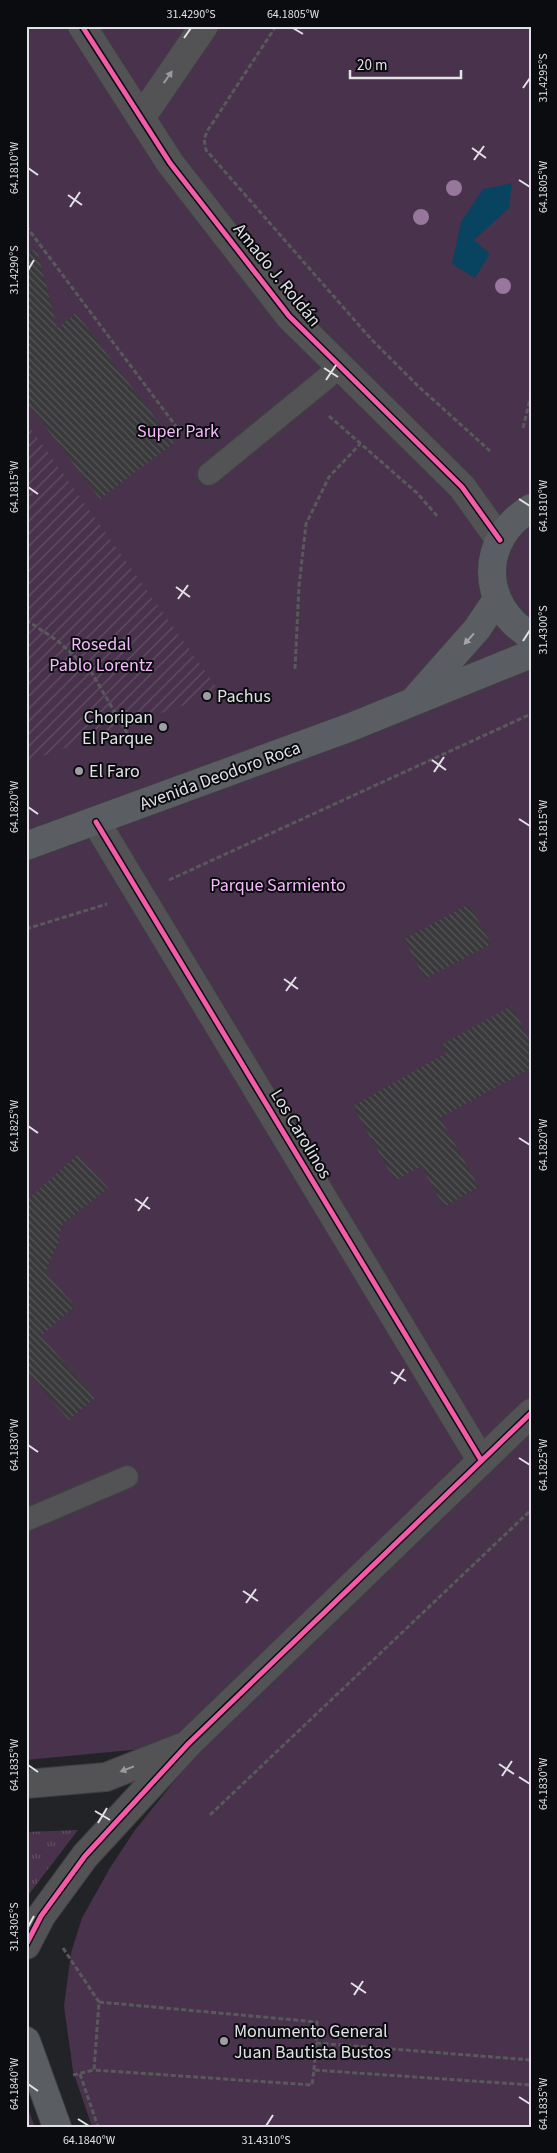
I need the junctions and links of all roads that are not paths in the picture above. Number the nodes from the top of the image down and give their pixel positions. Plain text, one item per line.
1 (82, 26) edge
2 (204, 26) edge
3 (141, 118) junction
4 (340, 367) junction
5 (209, 474) dead end
6 (531, 508) edge
7 (500, 540) junction
8 (497, 599) junction
9 (531, 636) edge
10 (531, 654) edge
11 (412, 703) junction
12 (96, 822) junction
13 (26, 846) edge
14 (531, 1413) edge
15 (481, 1460) junction
16 (127, 1477) dead end
17 (26, 1520) edge
18 (188, 1744) junction
19 (26, 1784) edge
20 (26, 1945) edge
21 (26, 2041) edge
22 (58, 2127) edge

1 - 3 street, Amado J. Roldán
3 -> 2 street
3 - 4 street, Amado J. Roldán
4 - 5 lane
4 - 7 street, Amado J. Roldán
6 - 7 main road
7 - 8 main road
8 - 9 main road
8 -> 11 main road, Avenida Deodoro Roca
10 - 11 main road, Avenida Deodoro Roca
11 - 12 main road, Avenida Deodoro Roca
12 - 13 main road, Avenida Deodoro Roca
12 - 15 street, Los Carolinos
14 - 15 street
15 - 18 street
16 - 17 lane
18 -> 19 street
18 - 20 street
21 - 22 main road

